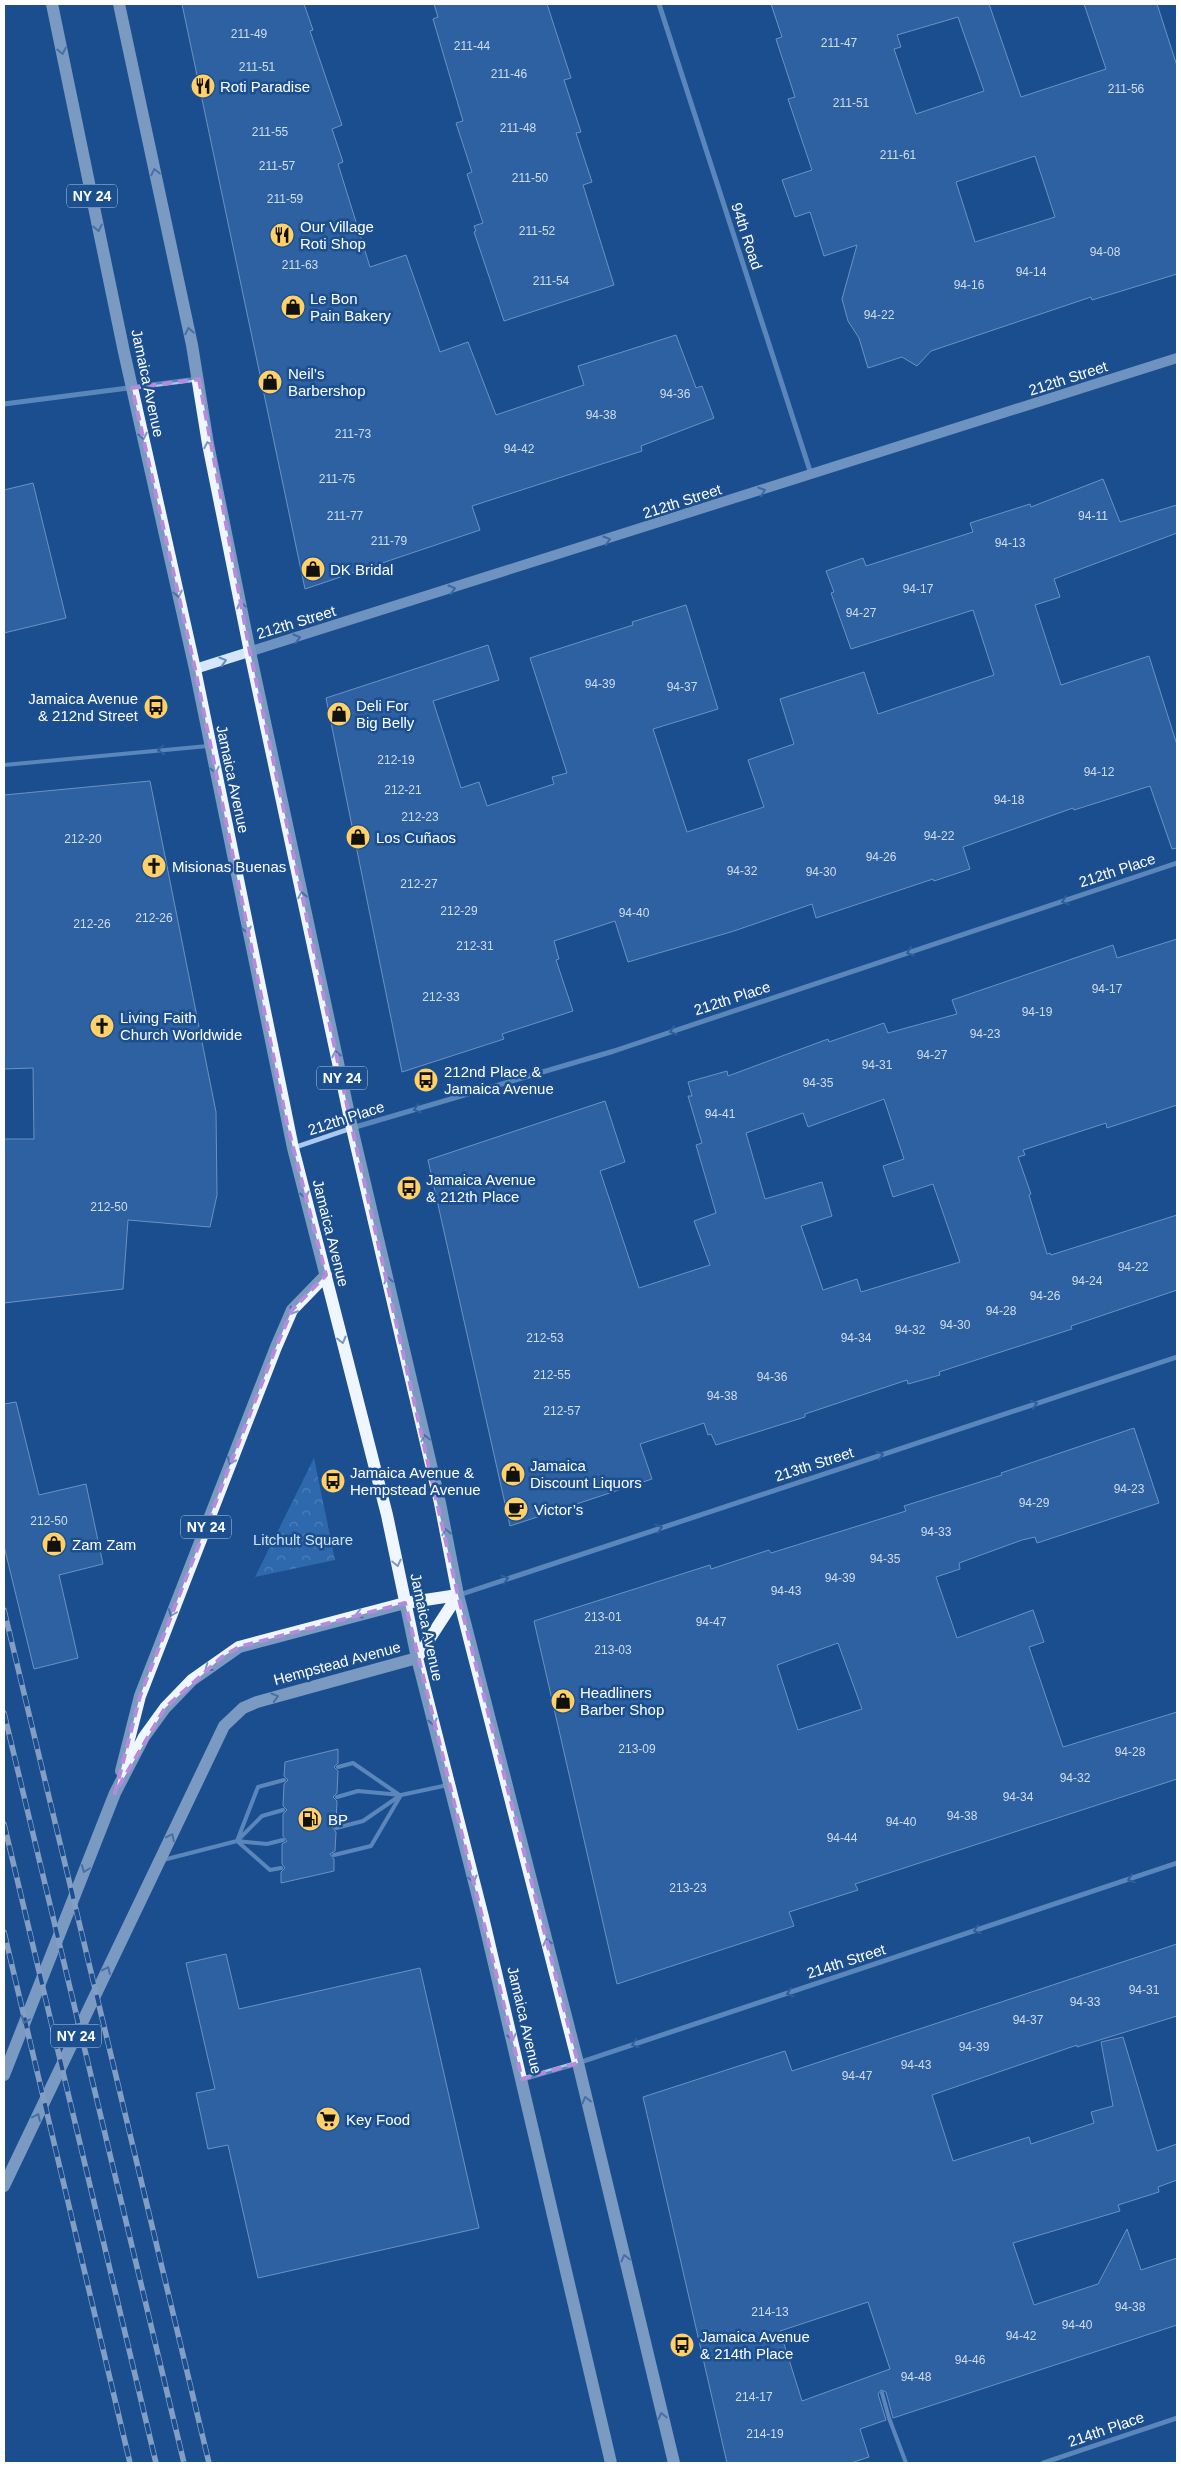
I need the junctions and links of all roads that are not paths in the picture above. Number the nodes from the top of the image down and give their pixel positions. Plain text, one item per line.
1 (52, 4) edge
2 (119, 4) edge
3 (659, 4) edge
4 (1177, 358) edge
5 (199, 379) junction
6 (132, 388) junction
7 (4, 404) edge
8 (812, 475) junction
9 (250, 652) junction
10 (195, 669) junction
11 (210, 746) junction
12 (4, 765) edge
13 (1177, 863) edge
14 (352, 1128) junction
15 (293, 1148) junction
16 (326, 1275) junction
17 (1177, 1357) edge
18 (458, 1595) junction
19 (405, 1603) junction
20 (417, 1658) junction
21 (338, 1766) dead end
22 (284, 1780) dead end
23 (449, 1785) junction
24 (115, 1793) junction
25 (400, 1795) junction
26 (337, 1797) dead end
27 (283, 1810) dead end
28 (336, 1828) dead end
29 (283, 1840) dead end
30 (237, 1841) junction
31 (334, 1855) dead end
32 (159, 1862) junction
33 (1177, 1863) edge
34 (281, 1868) dead end
35 (578, 2064) junction
36 (4, 2075) edge
37 (522, 2080) junction
38 (4, 2186) edge
39 (882, 2393) dead end
40 (1177, 2418) edge
41 (611, 2463) edge
42 (674, 2463) edge
43 (906, 2463) edge
44 (1043, 2463) edge

1 -> 6 main road, Jamaica Avenue / NY 24
5 -> 2 main road
3 - 8 street, 94th Road
4 - 8 main road, 212th Street
5 - 6 street
9 -> 5 main road
6 - 7 street
6 -> 10 main road, Jamaica Avenue / NY 24
9 -> 8 main road, 212th Street
10 -> 9 main road, 212th Street
14 -> 9 main road, NY 24
10 - 11 main road, Jamaica Avenue / NY 24
11 -> 12 lane
11 -> 15 main road, Jamaica Avenue / NY 24
13 -> 14 street, 212th Place
14 - 15 street, 212th Place
18 -> 14 main road, NY 24
15 -> 16 main road, Jamaica Avenue
16 -> 19 main road, Jamaica Avenue
16 -> 24 main road, NY 24
18 -> 17 street, 213th Street
18 - 19 main road
18 - 20 main road, Hempstead Avenue
35 -> 18 main road
19 - 20 main road, Jamaica Avenue
19 -> 24 main road
20 -> 23 main road, Jamaica Avenue
32 -> 20 main road, Hempstead Avenue / NY 24
21 - 25 lane
22 - 30 lane
23 - 25 lane
23 -> 37 main road, Jamaica Avenue
24 -> 36 main road, NY 24
25 - 26 lane
25 - 28 lane
25 - 31 lane
27 - 30 lane
29 - 30 lane
30 - 32 lane
30 - 34 lane
38 -> 32 main road, Hempstead Avenue / NY 24
33 -> 35 street, 214th Street
35 - 37 street, 214th Street
42 -> 35 main road
37 - 41 main road, Jamaica Avenue
39 - 43 lane
40 - 44 street, 214th Place

